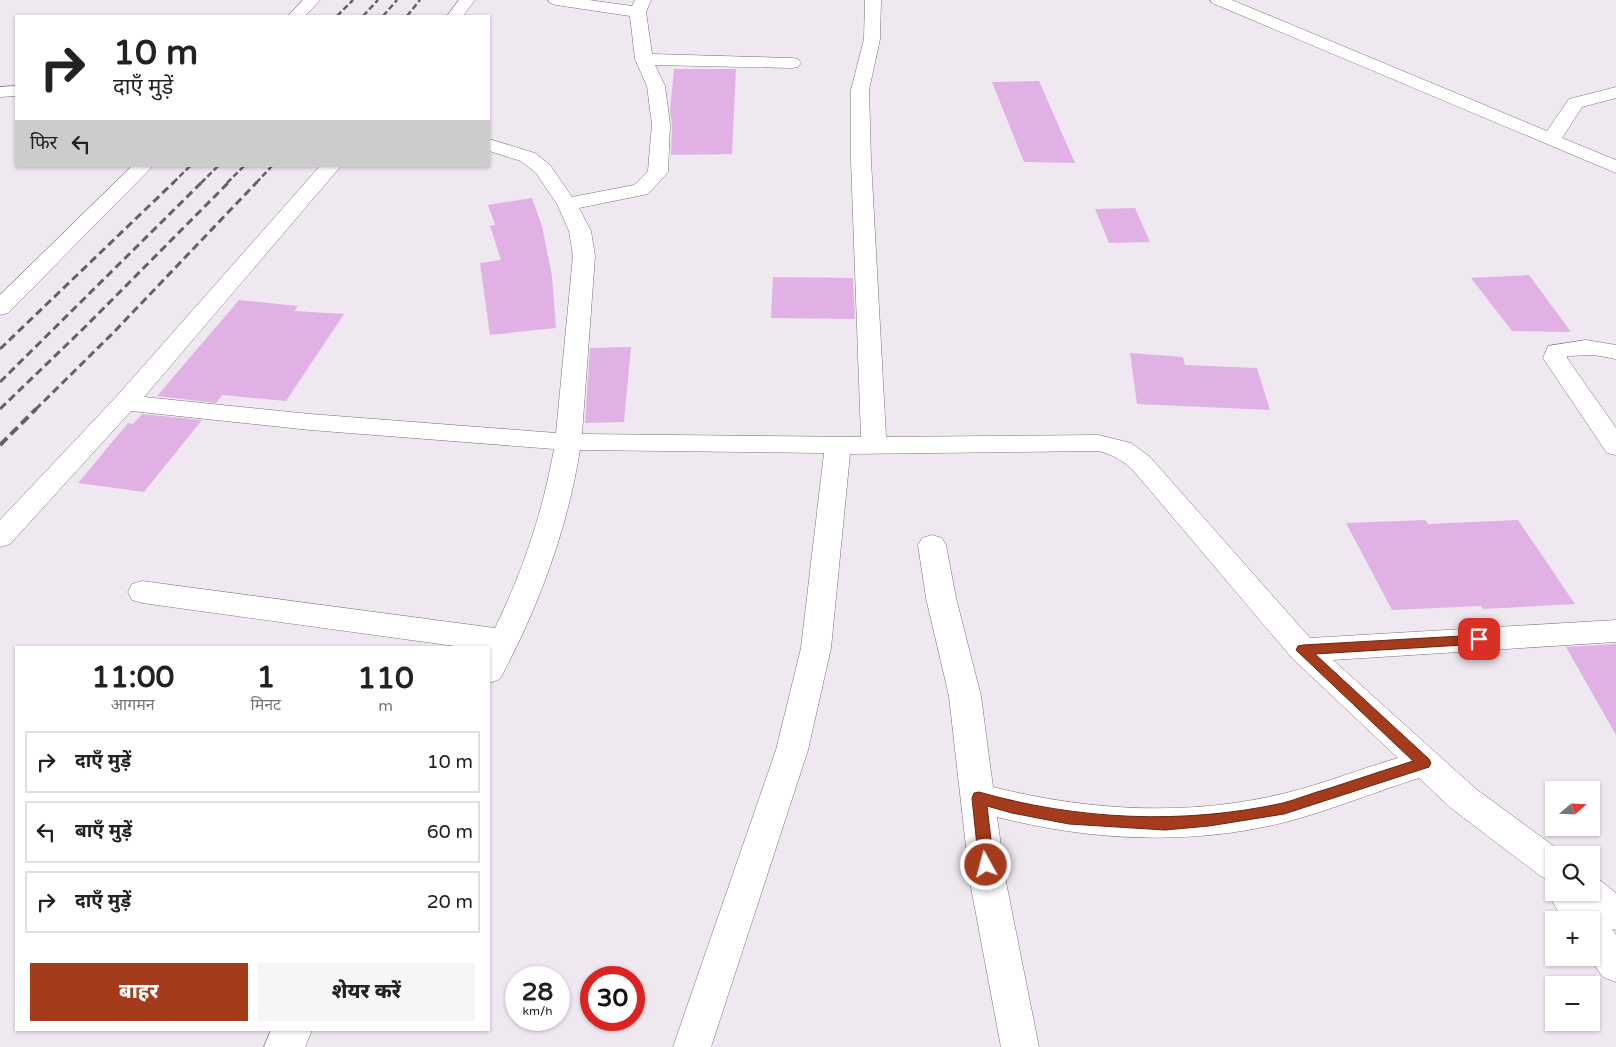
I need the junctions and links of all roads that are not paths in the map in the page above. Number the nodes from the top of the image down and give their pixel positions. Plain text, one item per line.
1 (312, 0) edge
2 (467, 0) edge
3 (556, 0) edge
4 (873, 0) edge
5 (1218, 0) edge
6 (640, 6) edge
7 (297, 15) edge
8 (456, 15) edge
9 (644, 59) junction
10 (792, 63) dead end
11 (15, 91) edge
12 (0, 92) edge
13 (1616, 92) edge
14 (1552, 139) junction
15 (490, 145) edge
16 (142, 167) edge
17 (330, 167) edge
18 (1616, 167) edge
19 (567, 204) junction
20 (0, 308) edge
21 (1616, 352) edge
22 (125, 403) junction
23 (568, 442) junction
24 (838, 445) junction
25 (874, 446) junction
26 (1616, 447) edge
27 (0, 537) edge
28 (932, 546) dead end
29 (142, 592) dead end
30 (1616, 631) edge
31 (505, 641) junction
32 (1303, 650) junction
33 (490, 668) edge
34 (1425, 763) junction
35 (979, 798) junction
36 (1545, 863) edge
37 (1599, 901) edge
38 (1616, 914) edge
39 (1600, 943) edge
40 (1616, 965) edge
41 (291, 1031) edge
42 (283, 1047) edge
43 (692, 1047) edge
44 (1020, 1047) edge

1 - 7 street
2 - 8 street
3 - 6 street
4 - 25 street
5 - 14 street
6 - 9 street
9 - 10 street
9 - 19 street
11 - 12 street
13 - 14 street
14 - 18 street
15 - 19 street
16 - 20 street
17 - 22 street
19 - 23 street
21 - 26 street
22 - 23 street
22 - 27 street
23 - 24 street
23 - 31 street
24 - 25 street
24 - 43 street
25 - 32 street
28 - 35 street
29 - 31 street
30 - 32 street
31 - 33 street
32 - 34 street
34 - 35 street
34 - 36 street
35 - 44 street
37 - 38 street
39 - 40 street
41 - 42 street

